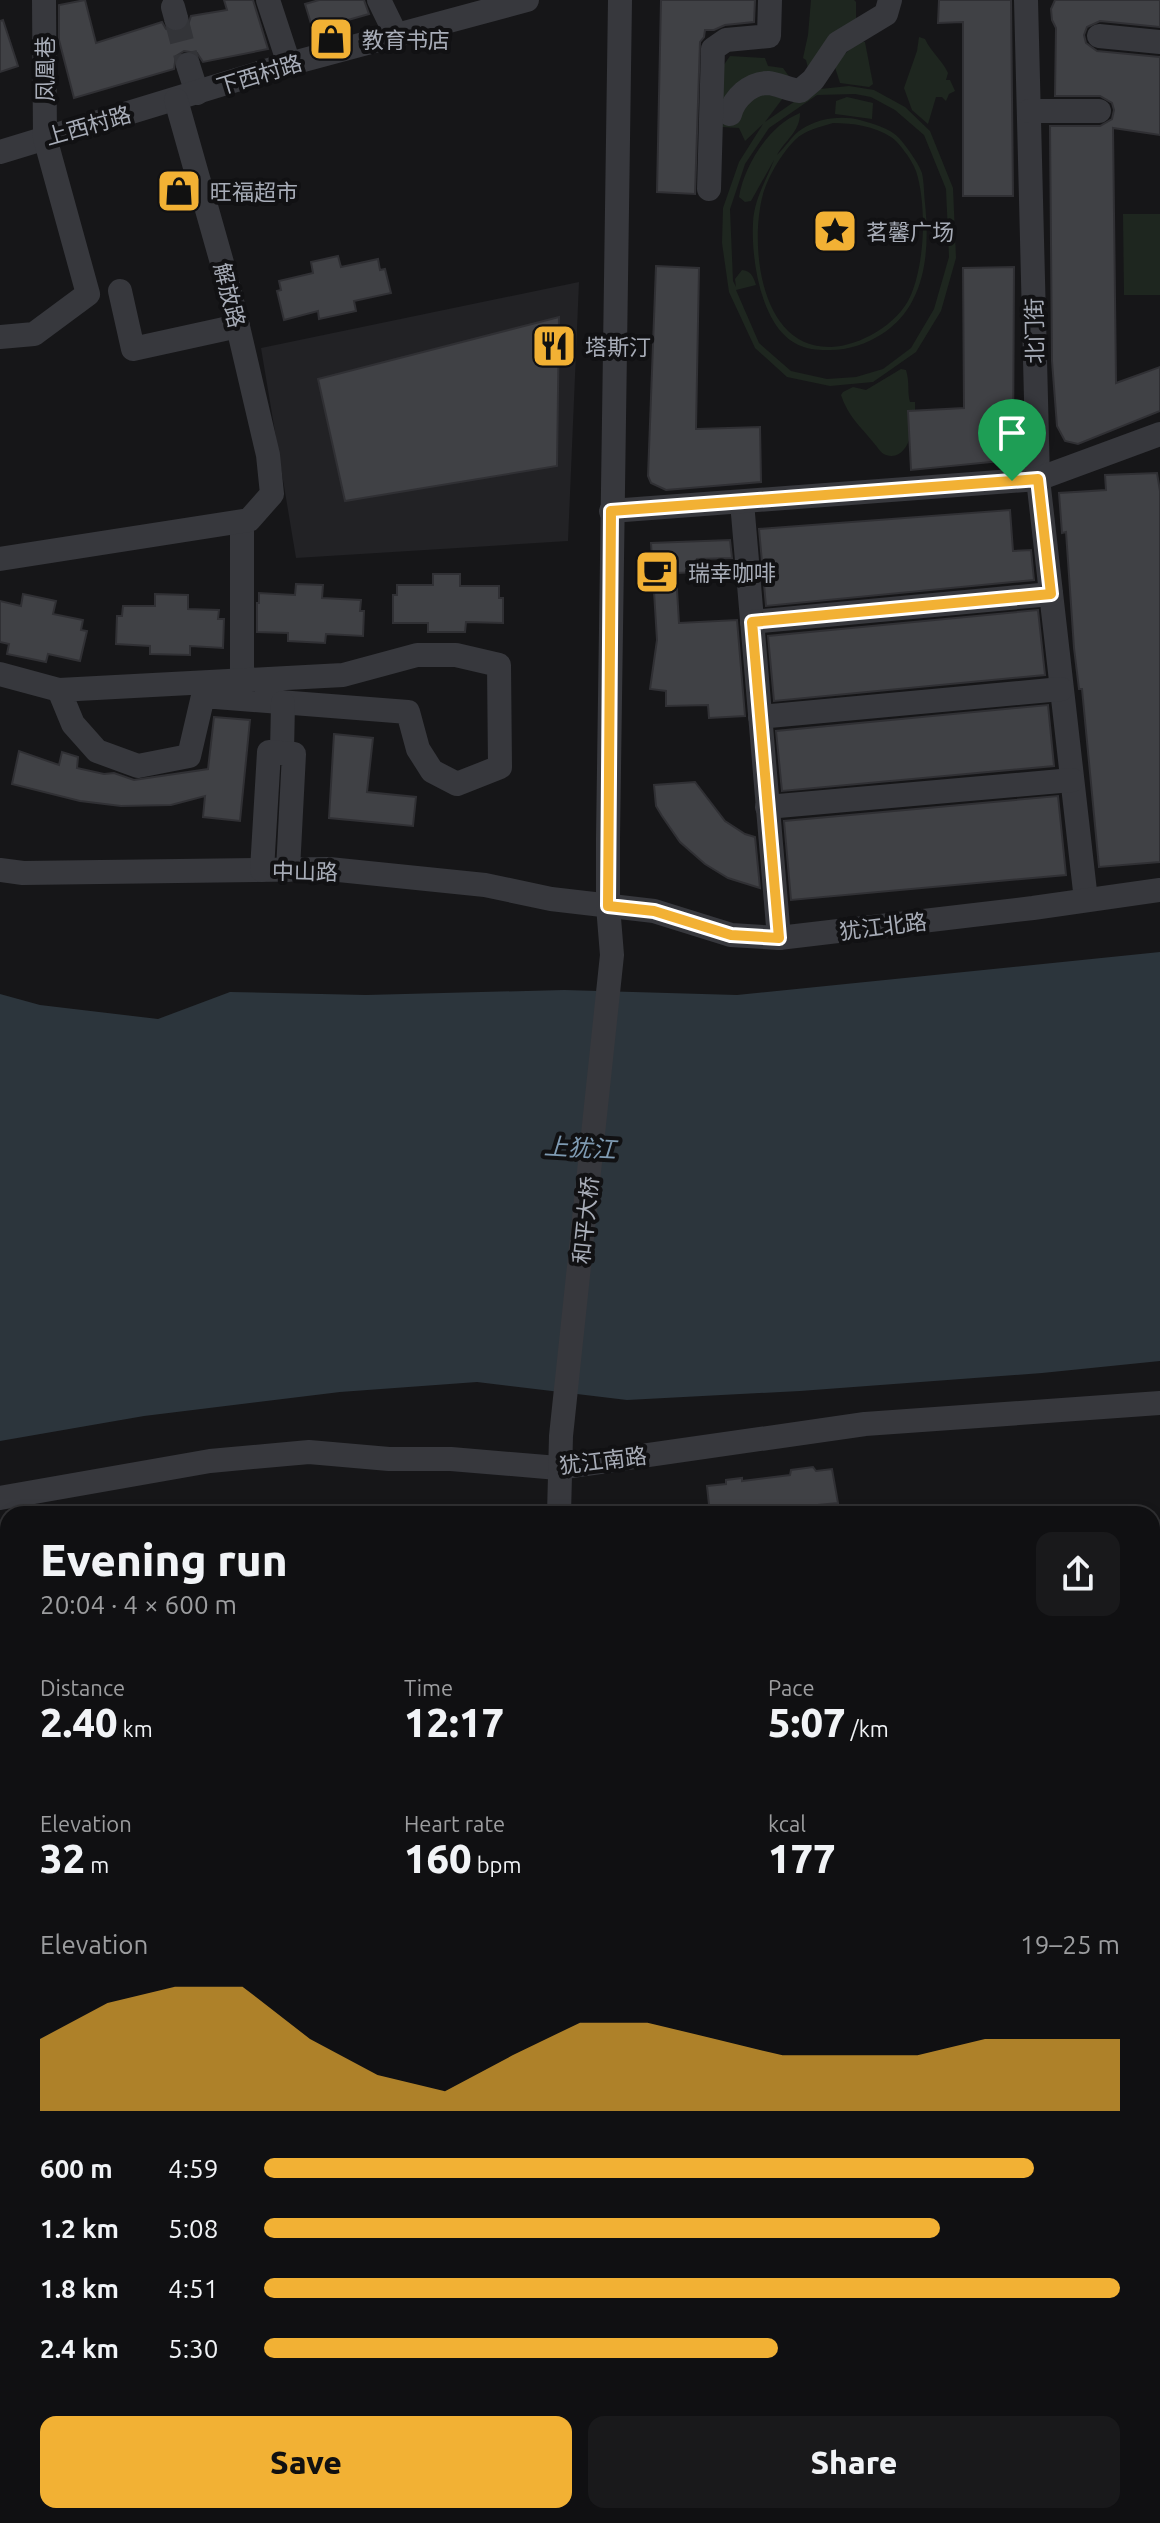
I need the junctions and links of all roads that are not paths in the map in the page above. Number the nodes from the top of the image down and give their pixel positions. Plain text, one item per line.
1 (44, 0) edge
2 (268, 0) edge
3 (379, 0) edge
4 (527, 0) edge
5 (620, 0) edge
6 (770, 0) edge
7 (890, 0) edge
8 (1026, 0) edge
9 (1099, 36) dead end
10 (397, 37) junction
11 (1160, 42) edge
12 (289, 64) junction
13 (188, 65) tunnel mouth
14 (186, 96) junction
15 (1029, 111) junction
16 (1099, 111) dead end
17 (730, 114) dead end
18 (45, 138) junction
19 (0, 152) edge
20 (709, 189) dead end
21 (120, 291) dead end
22 (238, 326) junction
23 (0, 337) edge
24 (1160, 434) edge
25 (1038, 479) junction
26 (742, 502) junction
27 (611, 511) junction
28 (242, 522) junction
29 (0, 559) edge
30 (1051, 594) junction
31 (752, 622) junction
32 (0, 674) edge
33 (242, 680) junction
34 (1061, 689) junction
35 (59, 690) junction
36 (283, 703) junction
37 (760, 717) junction
38 (282, 752) junction
39 (1072, 780) junction
40 (767, 807) junction
41 (0, 870) edge
42 (262, 870) junction
43 (288, 870) junction
44 (1160, 890) edge
45 (1086, 900) junction
46 (608, 906) junction
47 (779, 938) junction
48 (1160, 1403) edge
49 (558, 1468) junction
50 (0, 1498) edge
51 (559, 1506) edge

1 - 18 street, 凤凰巷
2 - 12 street
3 - 10 street
4 - 10 street, 下西村路
5 - 27 street, 和平大桥
6 - 20 street
7 - 17 street
8 - 15 street, 北门街
9 - 11 street
10 - 12 street, 下西村路
12 - 14 street, 下西村路
13 - 14 street, 解放路
14 - 18 street, 上西村路
14 - 22 street, 解放路
15 - 16 street
15 - 25 street, 北门街
18 - 19 street, 上西村路
18 - 23 street, 凤凰巷
21 - 22 street
22 - 28 street, 解放路
24 - 25 street
25 - 26 street
25 - 30 street, 北门街
26 - 27 street
26 - 31 street
27 - 46 street, 和平大桥
28 - 29 street
28 - 33 street
30 - 31 street
30 - 34 street, 北门街
31 - 37 street
32 - 35 street
33 - 35 street
33 - 36 street
34 - 37 street
34 - 39 street, 北门街
35 - 36 street
36 - 38 street
37 - 40 street
38 - 42 street
38 - 43 street
39 - 40 street
39 - 45 street, 北门街
40 - 47 street
41 - 42 street, 中山路
42 - 43 street, 中山路
43 - 46 street, 中山路
44 - 45 street, 犹江北路
45 - 47 street, 犹江北路
46 - 47 street, 犹江北路
46 - 49 street, 和平大桥
48 - 49 street, 犹江南路
49 - 50 street, 犹江南路
49 - 51 street, 和平大桥

